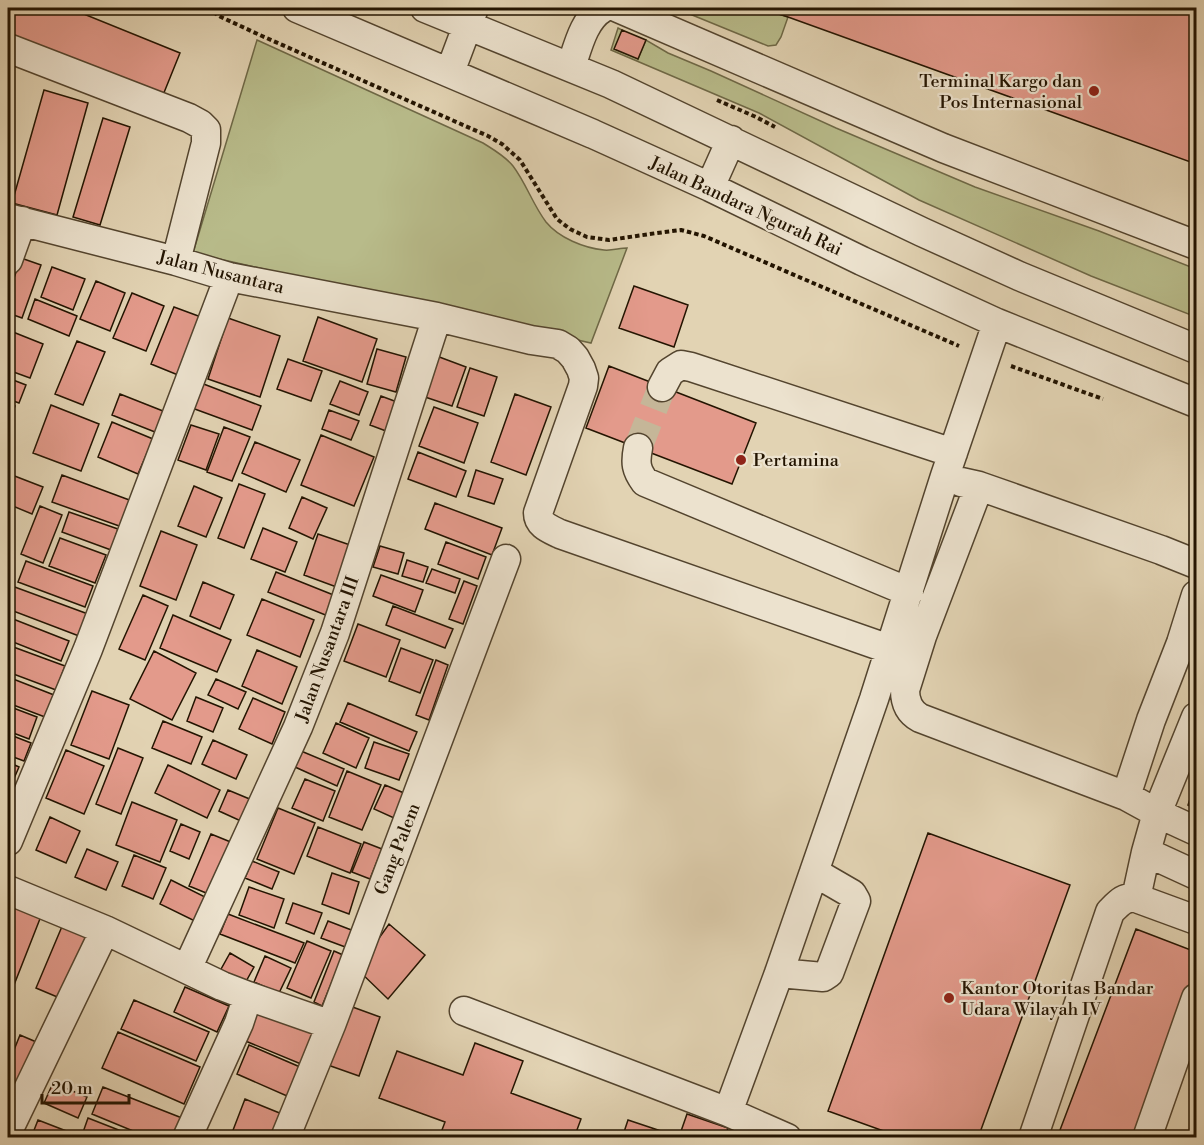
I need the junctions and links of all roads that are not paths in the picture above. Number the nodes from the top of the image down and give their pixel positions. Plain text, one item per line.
1 (297, 8) edge
2 (425, 8) edge
3 (603, 8) edge
4 (618, 8) edge
5 (471, 16) edge
6 (8, 48) edge
7 (571, 67) junction
8 (450, 72) junction
9 (731, 140) junction
10 (710, 188) junction
11 (15, 219) edge
12 (1197, 245) edge
13 (8, 260) edge
14 (176, 261) junction
15 (230, 277) junction
16 (437, 317) junction
17 (997, 323) junction
18 (1197, 349) edge
19 (662, 387) tunnel mouth
20 (1197, 403) edge
21 (638, 448) tunnel mouth
22 (949, 464) junction
23 (978, 486) junction
24 (506, 559) dead end
25 (1197, 564) edge
26 (909, 592) junction
27 (1197, 596) edge
28 (888, 649) junction
29 (1197, 717) edge
30 (1126, 796) junction
31 (1157, 813) junction
32 (1197, 831) edge
33 (8, 841) edge
34 (1146, 852) junction
35 (814, 872) junction
36 (1197, 875) edge
37 (8, 890) edge
38 (1136, 898) junction
39 (1197, 920) edge
40 (105, 930) junction
41 (187, 969) junction
42 (779, 973) junction
43 (248, 996) junction
44 (1197, 998) edge
45 (464, 1011) dead end
46 (331, 1025) junction
47 (728, 1112) junction
48 (8, 1131) edge
49 (187, 1137) edge
50 (285, 1137) edge
51 (787, 1137) edge
52 (1033, 1137) edge
53 (1147, 1137) edge

1 - 8 street, Jalan Bandara Ngurah Rai
2 - 5 street
3 - 7 street
4 - 12 street
5 - 7 street
5 - 8 street
6 - 14 street
7 - 9 street
8 - 10 street, Jalan Bandara Ngurah Rai
9 - 10 street
9 - 18 street
10 - 17 street, Jalan Bandara Ngurah Rai
11 - 13 street
11 - 14 street, Jalan Nusantara
14 - 15 street, Jalan Nusantara
15 - 16 street, Jalan Nusantara
15 - 33 street
16 - 28 street, Jalan Nusantara
16 - 41 street, Jalan Nusantara III
17 - 20 street, Jalan Bandara Ngurah Rai
17 - 22 street
19 - 22 street
21 - 26 street
22 - 23 street
22 - 26 street
23 - 25 street
23 - 30 street
24 - 46 street, Gang Palem
26 - 28 street
27 - 30 street
28 - 35 street
29 - 31 street
30 - 31 street
31 - 32 street
31 - 34 street
34 - 36 street
34 - 38 street
35 - 42 street
35 - 42 street
37 - 40 street
38 - 39 street
38 - 52 street
40 - 41 street
40 - 48 street
41 - 43 street
42 - 47 street
43 - 46 street
43 - 49 street
44 - 53 street
45 - 47 street
46 - 50 street, Gang Palem
47 - 51 street

